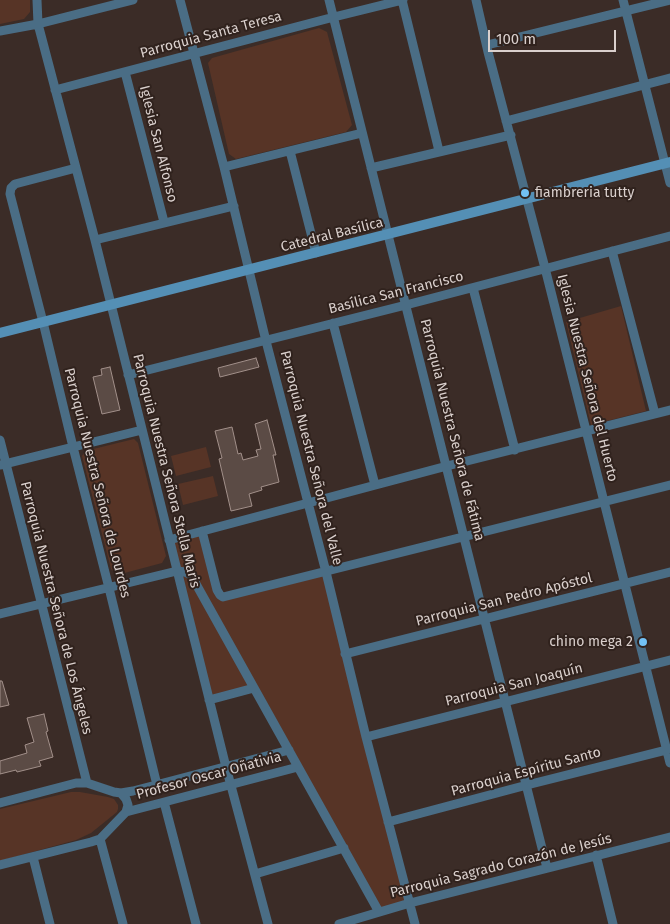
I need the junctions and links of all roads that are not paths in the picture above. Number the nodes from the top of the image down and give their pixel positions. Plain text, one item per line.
1 (37, 0) edge
2 (133, 0) edge
3 (180, 0) edge
4 (329, 0) edge
5 (402, 0) edge
6 (476, 0) edge
7 (623, 0) edge
8 (670, 0) edge
9 (626, 11) junction
10 (334, 17) junction
11 (38, 24) junction
12 (0, 32) edge
13 (487, 45) junction
14 (194, 53) junction
15 (125, 72) junction
16 (670, 78) edge
17 (645, 84) junction
18 (55, 90) junction
19 (506, 121) junction
20 (362, 133) junction
21 (511, 135) junction
22 (290, 151) junction
23 (439, 151) junction
24 (667, 163) edge
25 (224, 167) junction
26 (76, 168) junction
27 (371, 168) junction
28 (670, 183) edge
29 (528, 199) junction
30 (234, 206) junction
31 (164, 222) junction
32 (389, 234) junction
33 (670, 236) edge
34 (95, 240) junction
35 (612, 251) junction
36 (316, 253) junction
37 (545, 268) junction
38 (250, 269) junction
39 (473, 288) junction
40 (111, 305) junction
41 (406, 305) junction
42 (44, 322) junction
43 (333, 323) junction
44 (0, 333) edge
45 (266, 341) junction
46 (128, 375) junction
47 (670, 410) edge
48 (655, 414) junction
49 (142, 430) junction
50 (587, 432) junction
51 (0, 440) edge
52 (73, 447) junction
53 (515, 450) junction
54 (3, 465) edge
55 (447, 466) junction
56 (375, 485) junction
57 (670, 485) edge
58 (604, 502) junction
59 (308, 503) junction
60 (202, 531) junction
61 (464, 537) junction
62 (169, 540) junction
63 (176, 571) junction
64 (326, 572) junction
65 (670, 572) edge
66 (624, 584) junction
67 (109, 588) junction
68 (41, 604) junction
69 (0, 614) edge
70 (485, 620) junction
71 (346, 654) junction
72 (670, 660) edge
73 (645, 666) junction
74 (254, 688) junction
75 (209, 700) junction
76 (505, 701) junction
77 (366, 737) junction
78 (668, 749) edge
79 (289, 750) junction
80 (670, 763) edge
81 (226, 767) junction
82 (298, 767) junction
83 (87, 783) junction
84 (230, 784) junction
85 (157, 785) junction
86 (527, 785) junction
87 (121, 793) junction
88 (164, 802) junction
89 (0, 803) edge
90 (126, 812) junction
91 (388, 822) junction
92 (670, 837) edge
93 (100, 839) junction
94 (344, 848) junction
95 (596, 855) junction
96 (32, 857) junction
97 (0, 865) edge
98 (547, 868) junction
99 (255, 874) junction
100 (410, 903) junction
101 (379, 912) junction
102 (50, 924) edge
103 (122, 924) edge
104 (196, 924) edge
105 (268, 924) edge
106 (339, 924) edge
107 (415, 924) edge
108 (613, 924) edge

1 - 11 street, Parroquia Nuestra Señora Stella Maris
2 - 11 street
3 - 14 street, Parroquia Nuestra Señora del Valle
4 - 10 street, Parroquia Nuestra Señora de Fátima
5 - 10 street, Parroquia Santa Teresa
5 - 23 street
6 - 13 street, Iglesia Nuestra Señora del Huerto
7 - 9 street
8 - 9 street
9 - 13 street
9 - 17 street
10 - 14 street, Parroquia Santa Teresa
10 - 20 street, Parroquia Nuestra Señora de Fátima
11 - 12 street
11 - 18 street, Parroquia Nuestra Señora Stella Maris
13 - 19 street, Iglesia Nuestra Señora del Huerto
14 - 15 street, Parroquia Santa Teresa
14 - 25 street, Parroquia Nuestra Señora del Valle
15 - 18 street, Parroquia Santa Teresa
15 - 31 street, Iglesia San Alfonso
16 - 17 street
17 - 19 street
17 - 24 street
18 - 26 street, Parroquia Nuestra Señora Stella Maris
19 - 21 street, Iglesia Nuestra Señora del Huerto
20 - 22 street
20 - 27 street, Parroquia Nuestra Señora de Fátima
21 - 23 street
21 - 29 street, Iglesia Nuestra Señora del Huerto
22 - 25 street
22 - 36 street
23 - 27 street
24 - 28 street
24 - 29 main road, Catedral Basílica
25 - 30 street, Parroquia Nuestra Señora del Valle
26 - 34 street, Parroquia Nuestra Señora Stella Maris
26 - 42 street, Parroquia Nuestra Señora de Lourdes
27 - 32 street, Parroquia Nuestra Señora de Fátima
29 - 32 main road, Catedral Basílica
29 - 37 street, Iglesia Nuestra Señora del Huerto
30 - 31 street
30 - 38 street, Parroquia Nuestra Señora del Valle
31 - 34 street
32 - 36 main road, Catedral Basílica
32 - 41 street, Parroquia Nuestra Señora de Fátima
33 - 35 street, Basílica San Francisco
34 - 40 street, Parroquia Nuestra Señora Stella Maris
35 - 37 street, Basílica San Francisco
35 - 48 street
36 - 38 main road, Catedral Basílica
37 - 39 street, Basílica San Francisco
37 - 50 street, Iglesia Nuestra Señora del Huerto
38 - 40 main road, Catedral Basílica
38 - 45 street, Parroquia Nuestra Señora del Valle
39 - 41 street, Basílica San Francisco
39 - 53 street
40 - 42 main road, Catedral Basílica
40 - 46 street, Parroquia Nuestra Señora Stella Maris
41 - 43 street, Basílica San Francisco
41 - 55 street, Parroquia Nuestra Señora de Fátima
42 - 44 main road, Catedral Basílica
42 - 52 street, Parroquia Nuestra Señora de Lourdes
43 - 45 street, Basílica San Francisco
43 - 56 street
45 - 46 street, Basílica San Francisco
45 - 59 street, Parroquia Nuestra Señora del Valle
46 - 49 street, Parroquia Nuestra Señora Stella Maris
47 - 48 street
48 - 50 street
49 - 52 street
49 - 62 street, Parroquia Nuestra Señora Stella Maris
50 - 53 street
50 - 58 street, Iglesia Nuestra Señora del Huerto
51 - 54 street, Parroquia Nuestra Señora de Los Ángeles
52 - 54 street
52 - 67 street, Parroquia Nuestra Señora de Lourdes
53 - 55 street
54 - 68 street, Parroquia Nuestra Señora de Los Ángeles
55 - 56 street
55 - 61 street, Parroquia Nuestra Señora de Fátima
56 - 59 street
57 - 58 street
58 - 61 street
58 - 66 street, Iglesia Nuestra Señora del Huerto
59 - 60 street
59 - 64 street, Parroquia Nuestra Señora del Valle
60 - 62 street
60 - 64 street
61 - 64 street
61 - 70 street, Parroquia Nuestra Señora de Fátima
62 - 63 street, Parroquia Nuestra Señora Stella Maris
63 - 67 street
63 - 74 street
63 - 75 street, Parroquia Nuestra Señora Stella Maris
64 - 71 street, Parroquia Nuestra Señora del Valle
65 - 66 street, Parroquia San Pedro Apóstol
66 - 70 street, Parroquia San Pedro Apóstol
66 - 73 street, Iglesia Nuestra Señora del Huerto
67 - 68 street
67 - 85 street, Parroquia Nuestra Señora de Lourdes
68 - 69 street
68 - 83 street, Parroquia Nuestra Señora de Los Ángeles
70 - 71 street, Parroquia San Pedro Apóstol
70 - 76 street, Parroquia Nuestra Señora de Fátima
71 - 77 street, Parroquia Nuestra Señora del Valle
72 - 73 street, Parroquia San Joaquín
73 - 76 street, Parroquia San Joaquín
73 - 78 street, Iglesia Nuestra Señora del Huerto
74 - 75 street
74 - 79 street
75 - 81 street, Parroquia Nuestra Señora Stella Maris
76 - 77 street, Parroquia San Joaquín
76 - 86 street, Parroquia Nuestra Señora de Fátima
77 - 91 street, Parroquia Nuestra Señora del Valle
78 - 80 street, Iglesia Nuestra Señora del Huerto
78 - 86 street, Parroquia Espíritu Santo
79 - 81 street, Profesor Oscar Oñativia
79 - 82 street
81 - 84 street, Parroquia Nuestra Señora Stella Maris
81 - 85 street, Profesor Oscar Oñativia
82 - 84 street, Profesor Oscar Oñativia
82 - 94 street
83 - 87 street, Profesor Oscar Oñativia
83 - 89 street, Profesor Oscar Oñativia
84 - 88 street, Profesor Oscar Oñativia
84 - 99 street, Parroquia Nuestra Señora Stella Maris
85 - 87 street, Profesor Oscar Oñativia
86 - 91 street, Parroquia Espíritu Santo
86 - 98 street, Parroquia Nuestra Señora de Fátima
87 - 90 street, Profesor Oscar Oñativia
88 - 90 street, Profesor Oscar Oñativia
88 - 104 street
90 - 93 street, Profesor Oscar Oñativia
91 - 100 street, Parroquia Nuestra Señora del Valle
92 - 95 street, Parroquia Sagrado Corazón de Jesús
93 - 96 street
93 - 103 street
94 - 99 street
94 - 101 street
95 - 98 street, Parroquia Sagrado Corazón de Jesús
95 - 108 street
96 - 97 street
96 - 102 street
98 - 100 street, Parroquia Sagrado Corazón de Jesús
99 - 105 street, Parroquia Nuestra Señora Stella Maris
100 - 101 street, Parroquia Sagrado Corazón de Jesús
100 - 107 street, Parroquia Nuestra Señora del Valle
101 - 106 street, Parroquia Sagrado Corazón de Jesús

